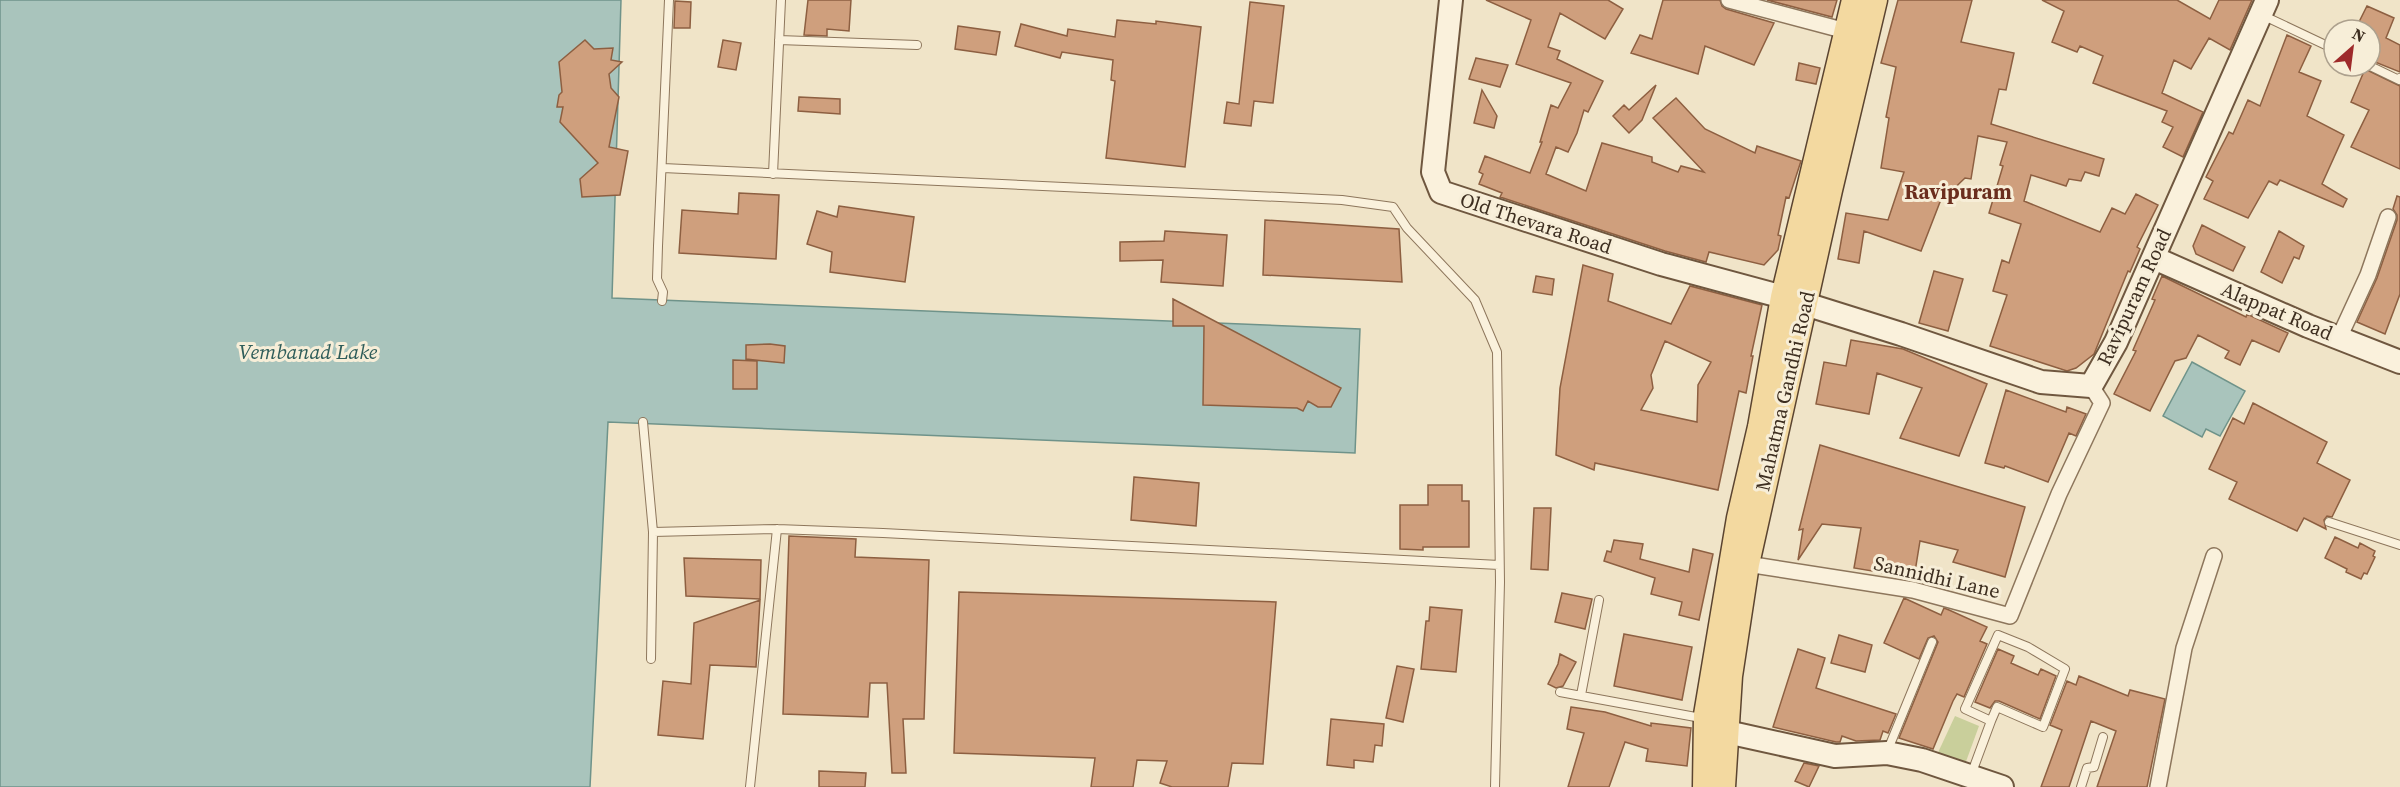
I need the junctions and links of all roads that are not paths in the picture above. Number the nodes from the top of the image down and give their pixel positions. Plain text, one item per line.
1 (669, 0) edge
2 (781, 0) edge
3 (1451, 0) edge
4 (1729, 0) edge
5 (1854, 0) edge
6 (1875, 0) edge
7 (2264, 7) edge
8 (1846, 31) junction
9 (780, 40) junction
10 (2322, 42) edge
11 (917, 45) dead end
12 (2382, 72) edge
13 (2400, 78) edge
14 (663, 168) junction
15 (773, 174) junction
16 (2388, 217) dead end
17 (2154, 258) junction
18 (662, 301) dead end
19 (1794, 301) junction
20 (2339, 338) junction
21 (2400, 362) edge
22 (2091, 386) junction
23 (643, 422) dead end
24 (2329, 522) dead end
25 (777, 529) junction
26 (653, 532) junction
27 (2400, 545) edge
28 (2214, 556) dead end
29 (1747, 564) junction
30 (1499, 565) junction
31 (1599, 600) dead end
32 (1932, 642) dead end
33 (651, 658) dead end
34 (1560, 692) dead end
35 (1581, 695) junction
36 (1706, 718) junction
37 (1991, 721) junction
38 (1727, 732) junction
39 (2103, 737) dead end
40 (1887, 753) junction
41 (1971, 777) junction
42 (750, 787) edge
43 (1495, 787) edge
44 (1705, 787) edge
45 (1723, 787) edge
46 (2002, 787) edge
47 (2081, 787) edge
48 (2158, 787) edge

1 - 14 lane
2 - 9 lane
3 - 19 street, Old Thevara Road
4 - 8 street
5 - 8 main road, Mahatma Gandhi Road
6 - 19 main road, Mahatma Gandhi Road
7 - 10 lane
7 - 17 street, Ravipuram Road
8 - 19 main road, Mahatma Gandhi Road
9 - 11 lane
9 - 15 lane
12 - 13 lane
14 - 15 lane
14 - 18 lane
15 - 30 lane
16 - 20 street
17 - 20 street, Alappat Road
17 - 22 street, Ravipuram Road
19 - 22 street, Ravipuram Road
19 - 29 main road, Mahatma Gandhi Road
19 - 36 main road, Mahatma Gandhi Road
20 - 21 street, Alappat Road
22 - 29 street, Sannidhi Lane
23 - 26 lane
24 - 27 lane
25 - 26 lane
25 - 30 lane
25 - 42 lane
26 - 33 lane
28 - 48 street
29 - 38 main road, Mahatma Gandhi Road
30 - 43 lane
31 - 35 lane
32 - 40 lane
34 - 35 lane
35 - 36 lane
36 - 44 main road, Mahatma Gandhi Road
37 - 37 lane
37 - 41 lane
38 - 40 street
38 - 45 main road, Mahatma Gandhi Road
39 - 47 lane
40 - 41 street
41 - 46 street

